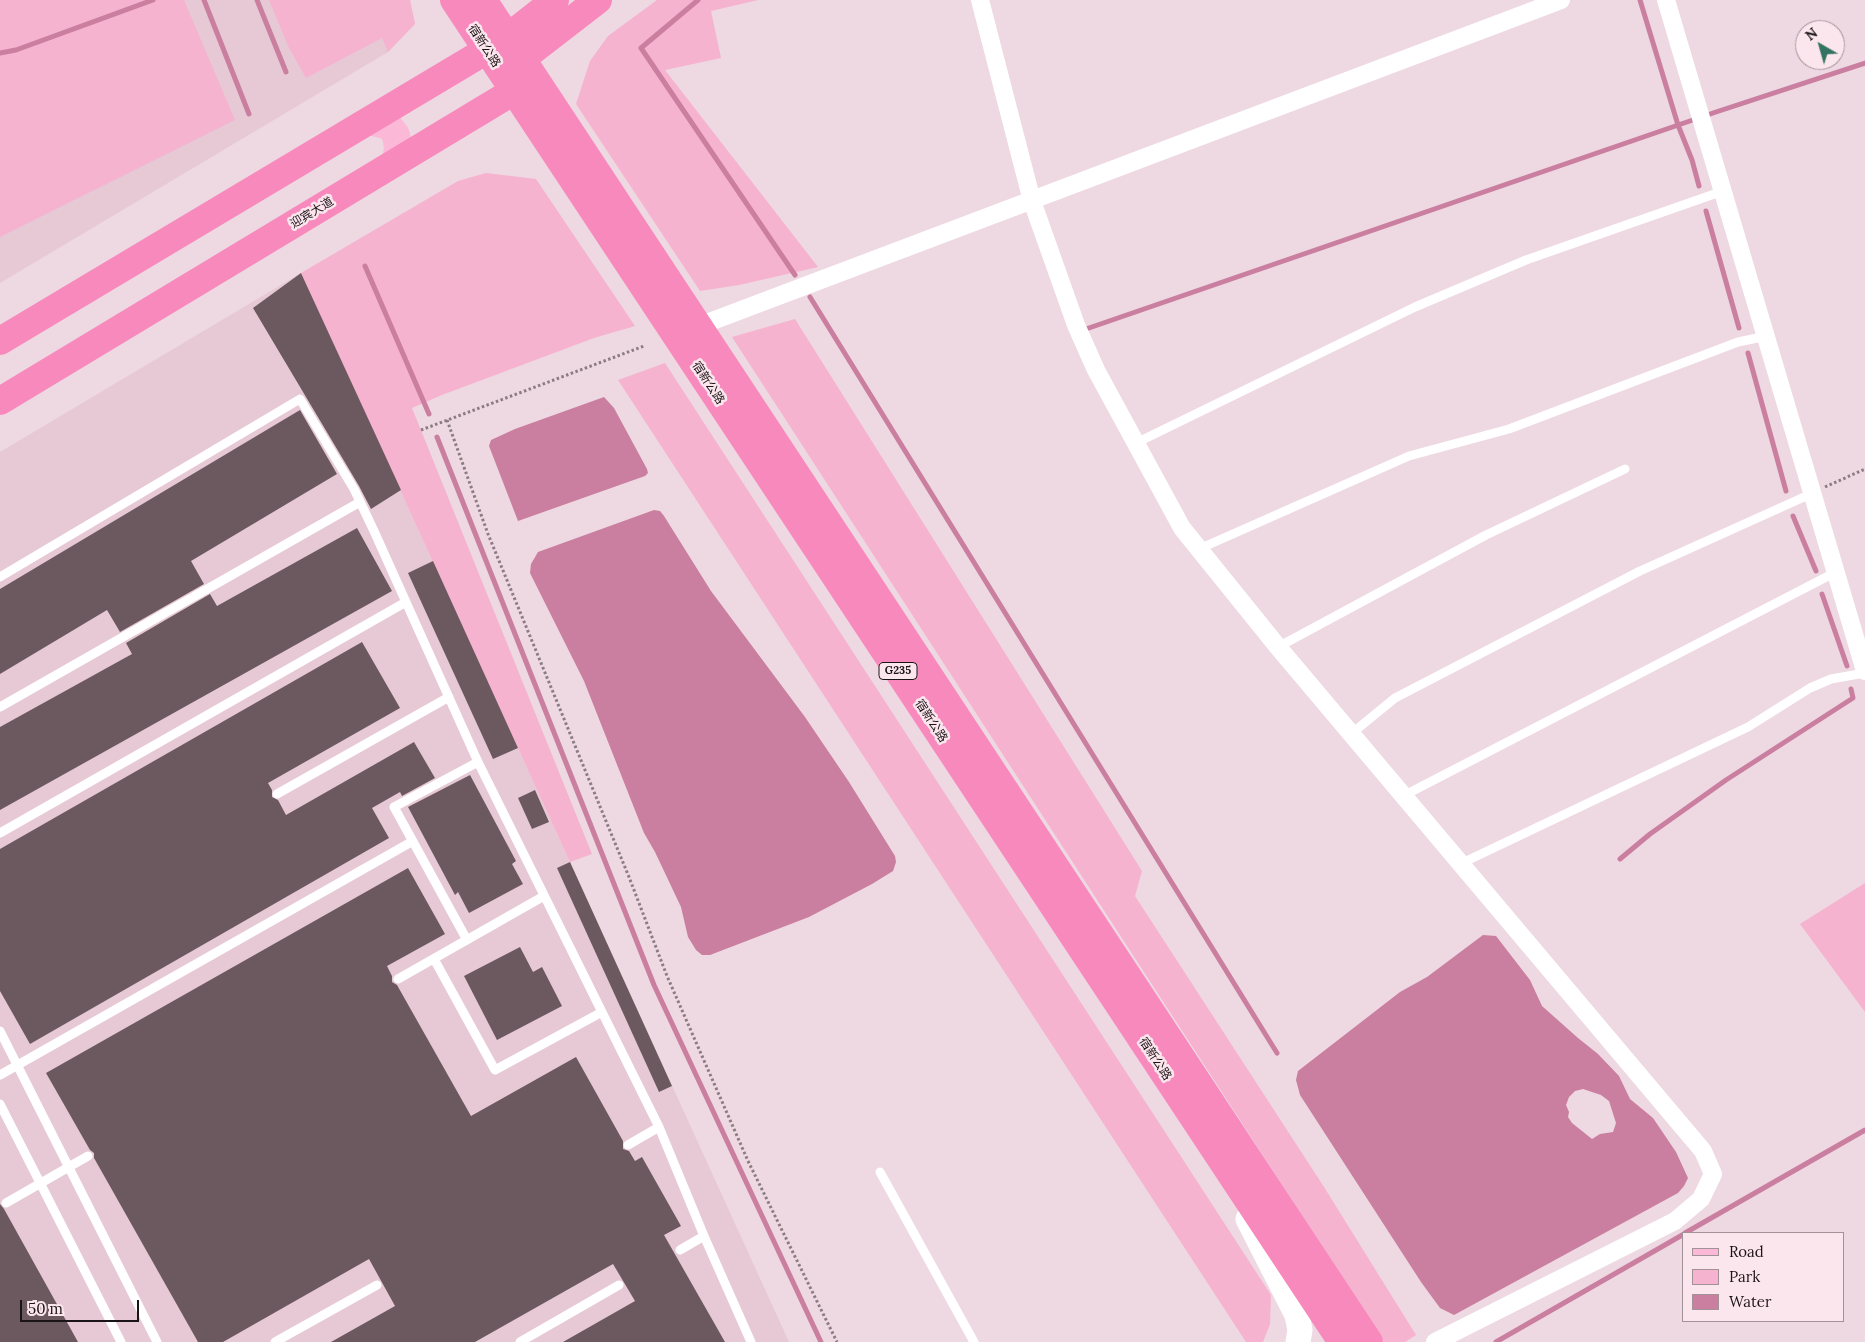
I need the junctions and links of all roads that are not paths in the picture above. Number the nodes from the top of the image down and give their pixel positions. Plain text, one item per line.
1 (454, 0) edge
2 (483, 0) edge
3 (555, 0) edge
4 (598, 0) edge
5 (980, 0) edge
6 (1561, 0) edge
7 (1666, 0) edge
8 (506, 49) junction
9 (514, 91) junction
10 (369, 121) junction
11 (396, 162) junction
12 (1723, 191) junction
13 (1032, 201) junction
14 (699, 326) junction
15 (1766, 336) junction
16 (0, 341) edge
17 (0, 401) edge
18 (1136, 443) junction
19 (1625, 469) dead end
20 (1813, 493) junction
21 (360, 502) junction
22 (1199, 550) junction
23 (1836, 572) junction
24 (0, 576) edge
25 (406, 602) junction
26 (1278, 648) junction
27 (1865, 672) edge
28 (449, 697) junction
29 (0, 706) edge
30 (1351, 734) junction
31 (478, 762) junction
32 (277, 794) dead end
33 (1403, 796) junction
34 (0, 833) edge
35 (412, 841) junction
36 (1460, 864) junction
37 (544, 896) junction
38 (467, 940) junction
39 (434, 958) junction
40 (398, 979) dead end
41 (602, 1012) junction
42 (0, 1031) edge
43 (17, 1065) junction
44 (0, 1075) edge
45 (1176, 1090) junction
46 (0, 1104) edge
47 (659, 1127) junction
48 (628, 1145) dead end
49 (88, 1156) dead end
50 (69, 1167) junction
51 (880, 1172) dead end
52 (40, 1183) junction
53 (6, 1203) dead end
54 (704, 1236) junction
55 (680, 1250) dead end
56 (377, 1285) dead end
57 (619, 1285) dead end
58 (121, 1342) edge
59 (157, 1342) edge
60 (275, 1342) edge
61 (520, 1342) edge
62 (751, 1342) edge
63 (974, 1342) edge
64 (1298, 1342) edge
65 (1342, 1342) edge
66 (1370, 1342) edge
67 (1435, 1342) edge

1 - 8 highway, 宿新公路 / G235
2 - 8 highway, 宿新公路 / G235
3 - 8 highway
4 - 8 highway
5 - 13 street
6 - 13 street
7 - 12 street
8 - 9 highway
8 - 9 highway, 宿新公路 / G235
8 - 10 highway
8 - 14 highway, 宿新公路 / G235
9 - 11 highway, 迎宾大道
9 - 45 highway, 宿新公路 / G235
10 - 11 main road
10 - 16 highway
11 - 17 highway, 迎宾大道
12 - 15 street
12 - 18 lane
13 - 14 street
13 - 18 street
14 - 66 highway, 宿新公路 / G235
15 - 20 street
15 - 22 lane
18 - 22 street
19 - 26 lane
20 - 23 street
20 - 30 lane
21 - 24 lane
21 - 25 lane
21 - 29 lane
22 - 26 street
23 - 27 street
23 - 33 lane
25 - 28 lane
25 - 34 lane
26 - 30 street
27 - 36 lane
28 - 31 lane
28 - 32 lane
30 - 33 street
31 - 35 lane
31 - 37 lane
33 - 36 street
35 - 38 lane
35 - 43 lane
36 - 67 street
37 - 38 lane
37 - 41 lane
38 - 39 lane
39 - 40 lane
39 - 41 lane
41 - 47 lane
42 - 43 lane
43 - 44 lane
43 - 50 lane
45 - 64 street
45 - 65 highway, 宿新公路 / G235
46 - 52 lane
47 - 48 lane
47 - 54 lane
49 - 50 lane
50 - 52 lane
50 - 59 lane
51 - 63 lane
52 - 53 lane
52 - 58 lane
54 - 55 lane
54 - 62 lane
56 - 60 lane
57 - 61 lane

